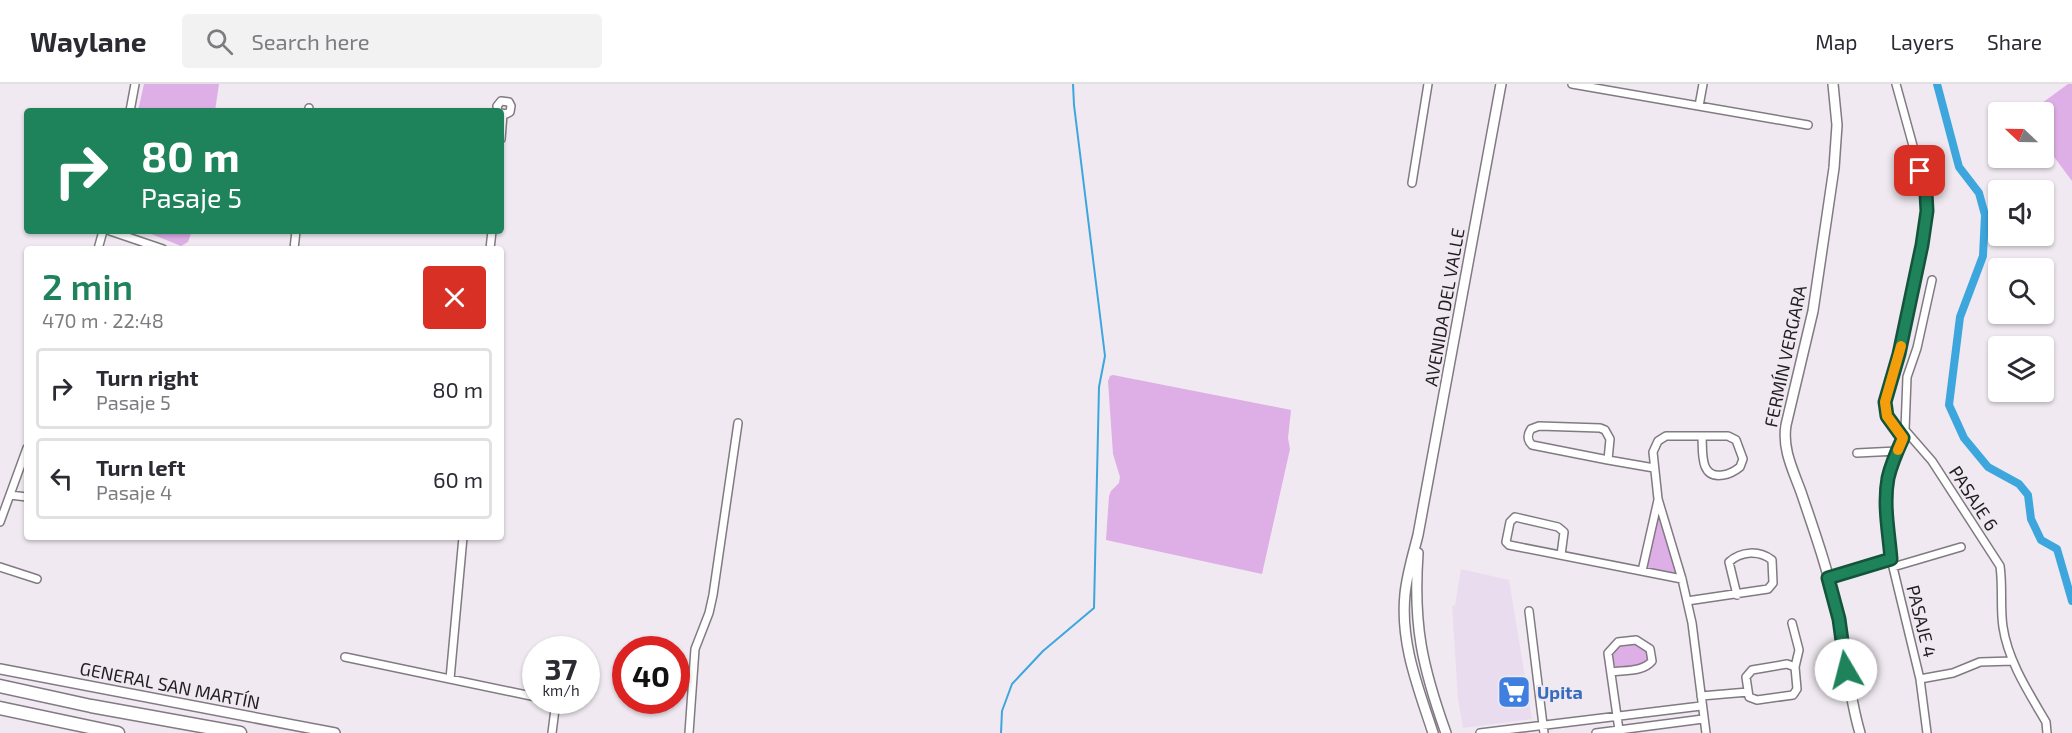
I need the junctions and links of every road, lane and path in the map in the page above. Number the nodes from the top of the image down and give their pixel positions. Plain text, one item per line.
1 (135, 84) edge
2 (1428, 84) edge
3 (1501, 84) edge
4 (1572, 84) edge
5 (1703, 84) edge
6 (1833, 84) edge
7 (1896, 84) edge
8 (1608, 87) edge
9 (1699, 106) junction
10 (131, 108) edge
11 (1808, 125) dead end
12 (1412, 183) dead end
13 (119, 234) edge
14 (154, 246) edge
15 (1932, 280) dead end
16 (738, 423) dead end
17 (1905, 430) junction
18 (1702, 436) junction
19 (1903, 438) junction
20 (1897, 451) junction
21 (1857, 453) dead end
22 (24, 455) edge
23 (1608, 460) junction
24 (1654, 468) junction
25 (10, 495) junction
26 (24, 497) edge
27 (1658, 499) junction
28 (0, 522) edge
29 (1418, 535) junction
30 (464, 540) edge
31 (1961, 547) dead end
32 (1561, 555) junction
33 (1892, 563) junction
34 (0, 567) edge
35 (1642, 571) junction
36 (1828, 578) junction
37 (37, 579) dead end
38 (1682, 579) junction
39 (1737, 595) junction
40 (1687, 601) junction
41 (1529, 611) dead end
42 (1792, 623) dead end
43 (345, 657) dead end
44 (2013, 661) junction
45 (1794, 667) junction
46 (0, 669) edge
47 (1611, 672) junction
48 (450, 679) junction
49 (1920, 679) junction
50 (0, 686) edge
51 (1748, 692) junction
52 (522, 694) edge
53 (1701, 696) junction
54 (1701, 706) junction
55 (0, 708) edge
56 (554, 714) edge
57 (1616, 716) junction
58 (1703, 719) junction
59 (1543, 729) edge
60 (1619, 730) junction
61 (118, 733) edge
62 (240, 733) edge
63 (334, 733) edge
64 (552, 733) edge
65 (689, 733) edge
66 (1433, 733) edge
67 (1446, 733) edge
68 (1480, 733) edge
69 (1596, 733) edge
70 (1706, 733) edge
71 (1860, 733) edge
72 (1927, 733) edge
73 (2047, 733) edge

1 - 10 street
2 - 12 street
3 - 29 street, AVENIDA DEL VALLE
4 - 8 street
5 - 9 street
6 - 36 street, FERMÍN VERGARA
7 - 19 street
8 - 9 street
9 - 11 street
13 - 14 street
15 - 17 street
16 - 65 street
17 - 19 street, PASAJE 4
17 - 44 street, PASAJE 6
18 - 18 street
18 - 24 street
19 - 20 street, PASAJE 4
20 - 21 street
20 - 33 street, PASAJE 4
22 - 25 street
23 - 23 street
23 - 24 street
24 - 27 street
25 - 26 street
25 - 28 street
27 - 35 street
27 - 38 street
29 - 66 street, AVENIDA DEL VALLE
29 - 67 street, AVENIDA DEL VALLE
30 - 48 street
31 - 33 street
32 - 32 street
32 - 35 street
33 - 36 street
33 - 49 street, PASAJE 4
34 - 37 street
35 - 38 street
36 - 71 street, FERMÍN VERGARA
38 - 40 street
39 - 39 street
39 - 40 street
40 - 53 street
41 - 59 street
42 - 45 street
43 - 48 street
44 - 49 street, PASAJE 4
44 - 73 street, PASAJE 6
45 - 51 street
45 - 51 street
46 - 63 street, GENERAL SAN MARTÍN
47 - 47 street
47 - 57 street
48 - 52 street
49 - 72 street, PASAJE 4
50 - 62 highway
51 - 53 street
53 - 54 street
54 - 57 street
54 - 58 street
55 - 61 highway
56 - 64 street
57 - 59 street
57 - 60 street
58 - 60 street
58 - 70 street
59 - 68 street
60 - 69 street

